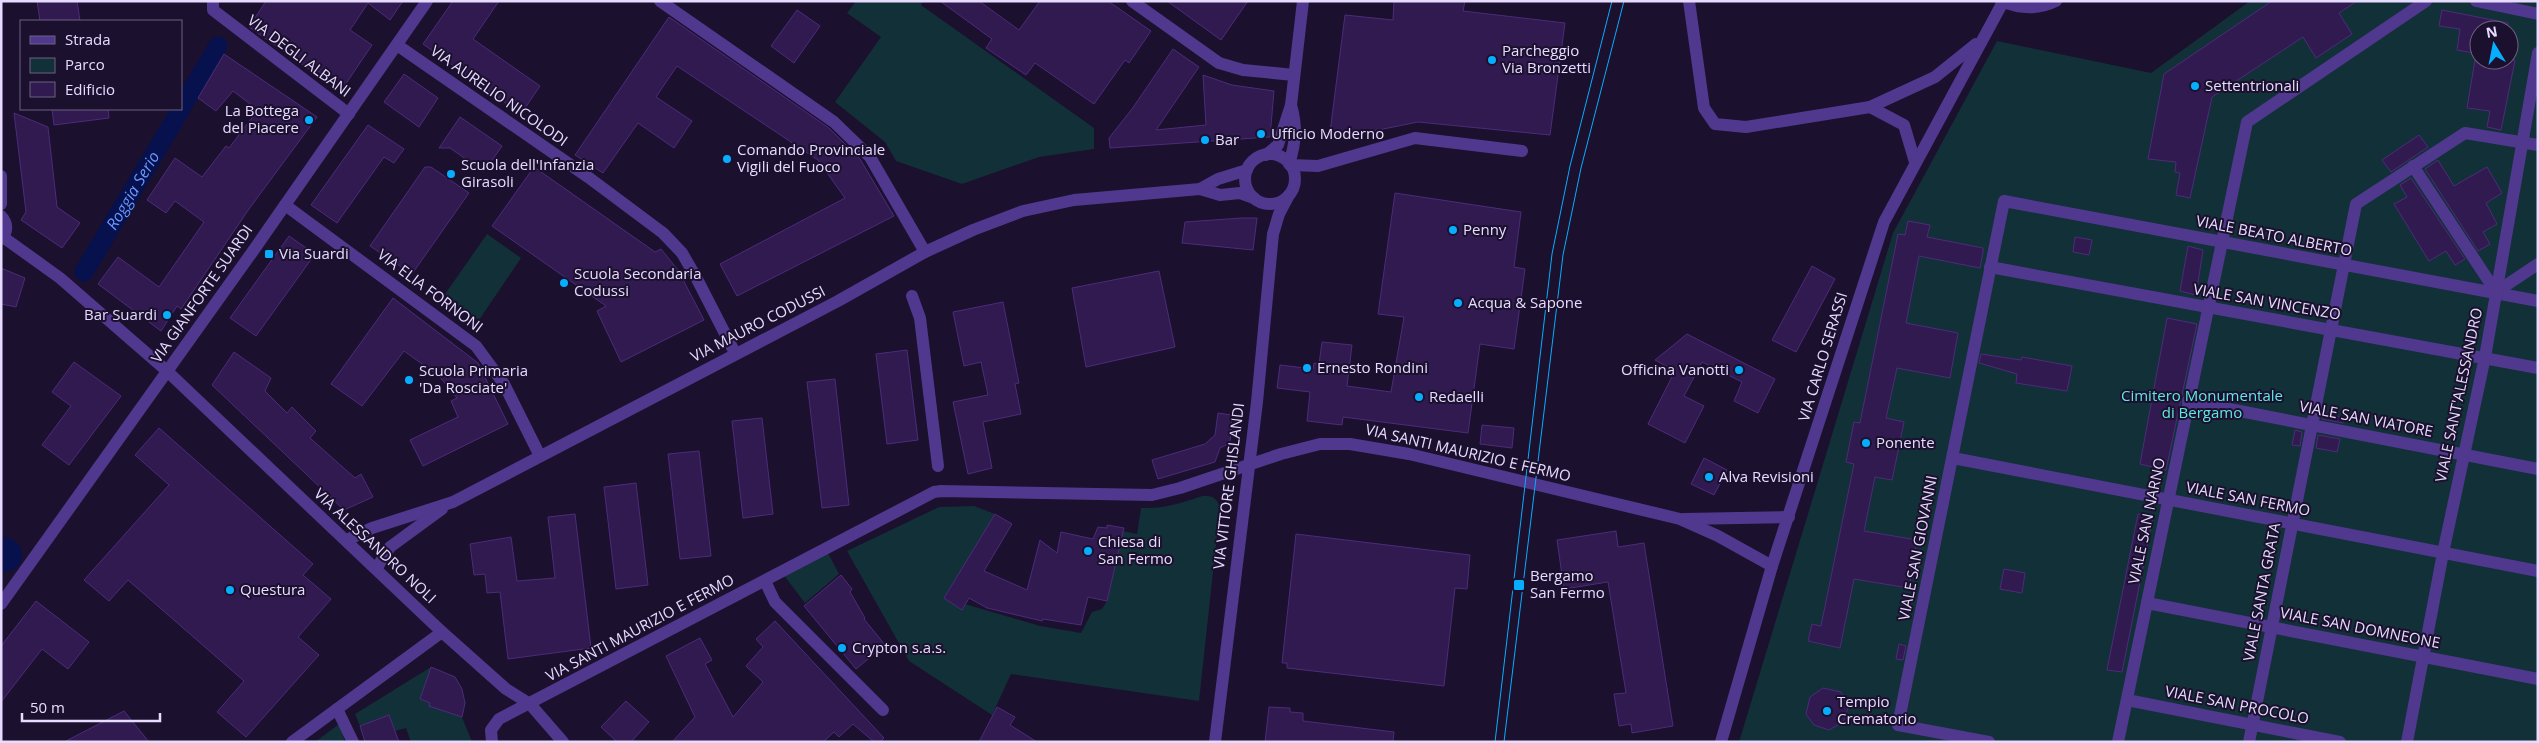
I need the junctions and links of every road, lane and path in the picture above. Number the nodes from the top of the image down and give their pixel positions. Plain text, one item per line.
1 (427, 1) edge
2 (1132, 1) edge
3 (1303, 1) edge
4 (1688, 1) edge
5 (2056, 1) edge
6 (2426, 1) edge
7 (2476, 1) edge
8 (2002, 2) edge
9 (667, 3) edge
10 (213, 6) edge
11 (2538, 14) edge
12 (1982, 39) junction
13 (397, 45) junction
14 (2538, 53) edge
15 (1294, 75) junction
16 (1291, 105) junction
17 (1870, 107) junction
18 (349, 114) junction
19 (2521, 142) junction
20 (2538, 145) edge
21 (1522, 151) dead end
22 (1266, 155) junction
23 (1915, 162) junction
24 (1290, 164) junction
25 (1318, 166) junction
26 (2414, 166) junction
27 (1247, 170) junction
28 (1, 176) edge
29 (1200, 189) junction
30 (1291, 192) junction
31 (1256, 199) junction
32 (2004, 200) joint
33 (1, 204) edge
34 (285, 205) junction
35 (1, 216) edge
36 (1273, 234) junction
37 (2, 238) edge
38 (2222, 243) junction
39 (925, 252) junction
40 (2538, 264) edge
41 (2344, 266) junction
42 (1990, 267) junction
43 (2496, 292) junction
44 (912, 296) dead end
45 (2538, 301) edge
46 (2207, 307) junction
47 (2331, 330) junction
48 (735, 353) junction
49 (2485, 357) junction
50 (2538, 368) edge
51 (167, 371) junction
52 (2188, 401) junction
53 (2312, 424) junction
54 (2463, 454) junction
55 (540, 456) junction
56 (1953, 458) junction
57 (938, 466) dead end
58 (1247, 466) junction
59 (2538, 469) edge
60 (2168, 500) junction
61 (453, 502) junction
62 (1789, 517) junction
63 (1680, 519) junction
64 (2292, 524) junction
65 (347, 540) junction
66 (2443, 553) junction
67 (1772, 566) junction
68 (376, 569) junction
69 (2538, 571) edge
70 (765, 580) junction
71 (2147, 603) junction
72 (1, 604) edge
73 (2272, 627) junction
74 (442, 632) junction
75 (2424, 656) junction
76 (2538, 679) edge
77 (2127, 700) junction
78 (530, 704) junction
79 (337, 709) junction
80 (883, 710) dead end
81 (2252, 724) junction
82 (292, 742) edge
83 (353, 742) edge
84 (492, 742) edge
85 (563, 742) edge
86 (1215, 742) edge
87 (1720, 742) edge
88 (1989, 742) edge
89 (2118, 742) edge
90 (2249, 742) edge
91 (2340, 742) edge
92 (2407, 742) edge

1 - 13 street, VIA GIANFORTE SUARDI
2 - 15 street
3 - 15 street
4 - 17 street
5 - 8 street, VIA CARLO SERASSI
6 - 38 street, VIALE SAN NARNO
7 - 11 street
8 - 12 street, VIA CARLO SERASSI
9 - 39 street
10 - 18 street, VIA DEGLI ALBANI
12 - 17 street
12 - 23 street, VIA CARLO SERASSI
13 - 18 street, VIA GIANFORTE SUARDI
13 - 48 street, VIA AURELIO NICOLODI
14 - 19 street, VIALE SANT'ALESSANDRO
15 - 16 street
16 - 22 street
16 - 24 street
17 - 23 street
18 - 34 street, VIA GIANFORTE SUARDI
19 - 20 street, VIALE SANTA GRATA
19 - 26 street, VIALE SANTA GRATA
19 - 43 street, VIALE SANT'ALESSANDRO
21 - 25 street
22 - 24 street
22 - 27 street
23 - 62 street, VIA CARLO SERASSI
24 - 25 street
24 - 30 street
25 - 30 street
26 - 41 street, VIALE SANTA GRATA
26 - 43 street
27 - 29 street, VIA MAURO CODUSSI
27 - 31 street
28 - 33 street
29 - 31 street, VIA MAURO CODUSSI
29 - 39 street, VIA MAURO CODUSSI
30 - 31 street
30 - 36 street, VIA VITTORE GHISLANDI
31 - 36 street, VIA VITTORE GHISLANDI
32 - 38 street, VIALE BEATO ALBERTO
32 - 42 street, VIALE SAN GIOVANNI
34 - 51 street, VIA GIANFORTE SUARDI
34 - 55 street, VIA ELIA FORNONI
35 - 37 street
36 - 58 street, VIA VITTORE GHISLANDI
37 - 51 street, VIA ALESSANDRO NOLI
38 - 41 street, VIALE BEATO ALBERTO
38 - 46 street, VIALE SAN NARNO
39 - 48 street, VIA MAURO CODUSSI
40 - 43 street
41 - 43 street, VIALE BEATO ALBERTO
41 - 47 street, VIALE SANTA GRATA
42 - 46 street, VIALE SAN VINCENZO
42 - 56 street, VIALE SAN GIOVANNI
43 - 45 street, VIALE BEATO ALBERTO
43 - 49 street, VIALE SANT'ALESSANDRO
44 - 57 street
46 - 47 street, VIALE SAN VINCENZO
46 - 52 street, VIALE SAN NARNO
47 - 49 street, VIALE SAN VINCENZO
47 - 53 street, VIALE SANTA GRATA
48 - 55 street, VIA MAURO CODUSSI
49 - 50 street, VIALE SAN VINCENZO
49 - 54 street, VIALE SANT'ALESSANDRO
51 - 65 street, VIA ALESSANDRO NOLI
51 - 72 street, VIA GIANFORTE SUARDI
52 - 53 street, VIALE SAN VIATORE
52 - 60 street, VIALE SAN NARNO
53 - 54 street, VIALE SAN VIATORE
53 - 64 street, VIALE SANTA GRATA
54 - 59 street, VIALE SAN VIATORE
54 - 66 street, VIALE SANT'ALESSANDRO
55 - 61 street, VIA MAURO CODUSSI
56 - 60 street, VIALE SAN FERMO
56 - 88 street, VIALE SAN GIOVANNI
58 - 63 street, VIA SANTI MAURIZIO E FERMO
58 - 70 street, VIA SANTI MAURIZIO E FERMO
58 - 86 street, VIA VITTORE GHISLANDI
60 - 64 street, VIALE SAN FERMO
60 - 71 street, VIALE SAN NARNO
61 - 65 street, VIA MAURO CODUSSI
61 - 68 street
62 - 63 street, VIA SANTI MAURIZIO E FERMO
62 - 67 street, VIA CARLO SERASSI
63 - 67 street, VIA SANTI MAURIZIO E FERMO
64 - 66 street, VIALE SAN FERMO
64 - 73 street, VIALE SANTA GRATA
65 - 68 street, VIA ALESSANDRO NOLI
66 - 69 street, VIALE SAN FERMO
66 - 75 street, VIALE SANT'ALESSANDRO
67 - 87 street, VIA CARLO SERASSI
68 - 74 street, VIA ALESSANDRO NOLI
70 - 78 street, VIA SANTI MAURIZIO E FERMO
70 - 80 street
71 - 73 street, VIALE SAN DOMNEONE
71 - 77 street, VIALE SAN NARNO
73 - 75 street, VIALE SAN DOMNEONE
73 - 81 street, VIALE SANTA GRATA
74 - 78 street, VIA ALESSANDRO NOLI
74 - 79 street
75 - 76 street, VIALE SAN DOMNEONE
75 - 92 street, VIALE SANT'ALESSANDRO
77 - 81 street, VIALE SAN PROCOLO
77 - 89 street, VIALE SAN NARNO
78 - 84 street, VIA SANTI MAURIZIO E FERMO
78 - 85 street, VIA ALESSANDRO NOLI
79 - 82 street
79 - 83 street
81 - 90 street, VIALE SANTA GRATA
81 - 91 street, VIALE SAN PROCOLO

